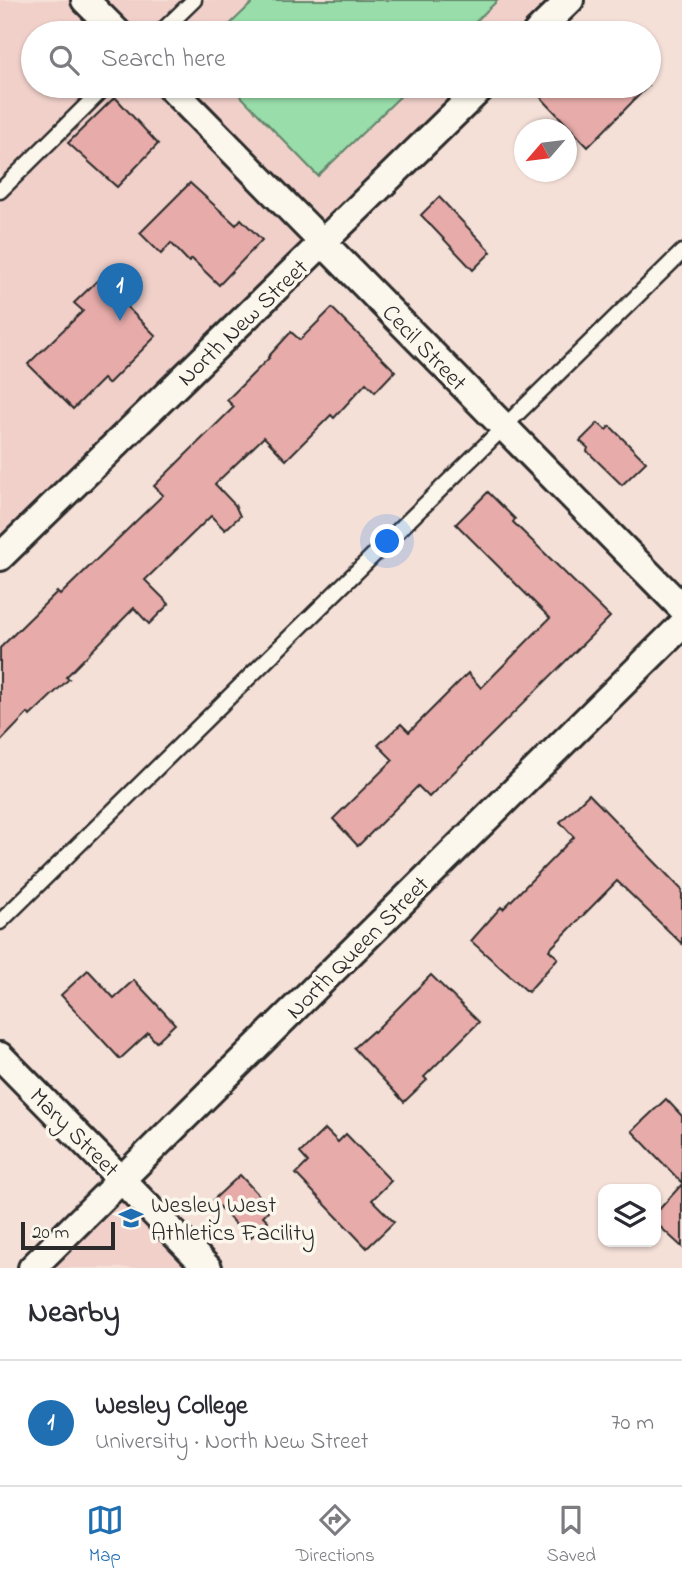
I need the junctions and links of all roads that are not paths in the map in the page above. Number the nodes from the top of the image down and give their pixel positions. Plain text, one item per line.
1 (85, 0) edge
2 (194, 0) edge
3 (570, 0) edge
4 (106, 21) edge
5 (172, 21) edge
6 (549, 21) edge
7 (94, 98) edge
8 (181, 98) edge
9 (471, 98) edge
10 (0, 191) edge
11 (323, 243) junction
12 (682, 252) edge
13 (503, 427) junction
14 (0, 557) edge
15 (682, 608) edge
16 (682, 625) edge
17 (0, 922) edge
18 (0, 1056) edge
19 (122, 1180) junction
20 (32, 1268) edge
21 (208, 1268) edge

1 - 4 street
2 - 5 lane
3 - 6 street
7 - 10 lane
8 - 11 street, Cecil Street
9 - 11 street, North New Street
11 - 13 street, Cecil Street
11 - 14 street, North New Street
12 - 13 lane
13 - 15 street, Cecil Street
13 - 17 lane
16 - 19 street, North Queen Street
18 - 19 street, Mary Street
19 - 20 street, North Queen Street
19 - 21 street, Mary Street

